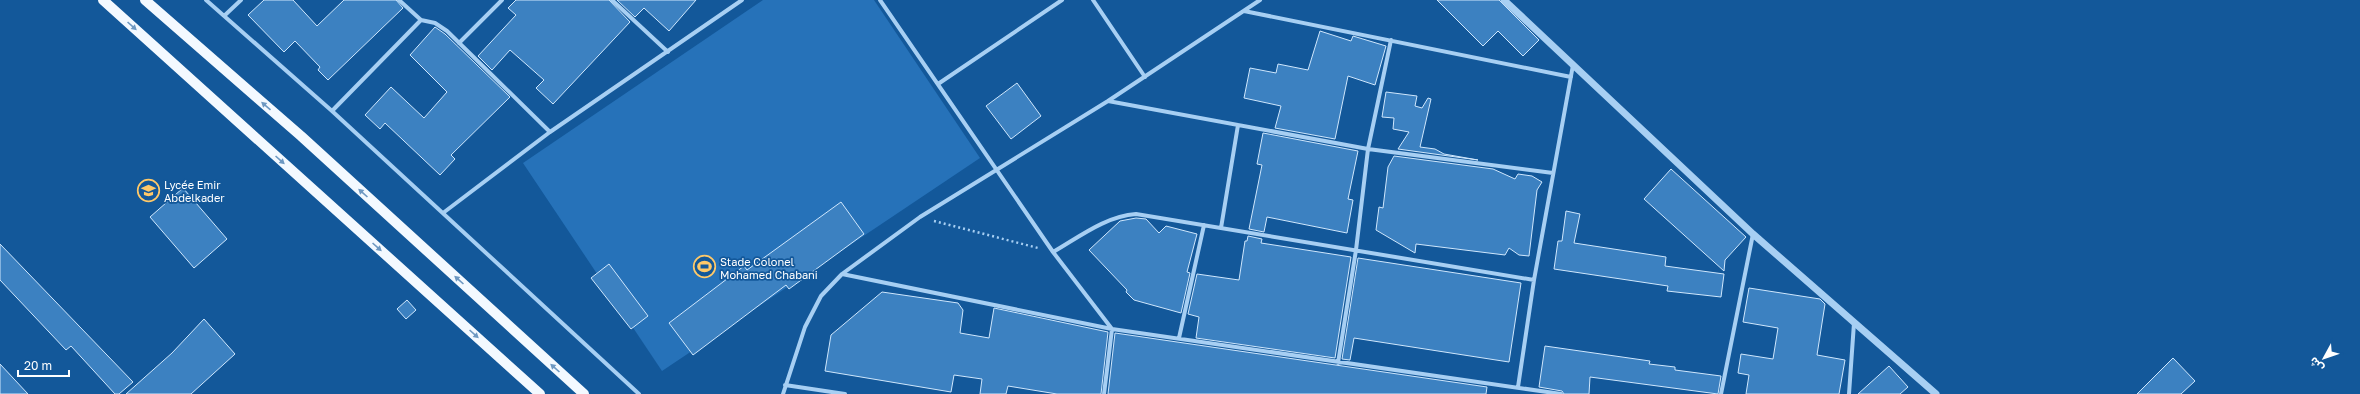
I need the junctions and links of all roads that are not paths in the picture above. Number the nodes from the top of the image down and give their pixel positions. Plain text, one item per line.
1 (103, 0) edge
2 (145, 0) edge
3 (206, 0) edge
4 (241, 0) edge
5 (399, 0) edge
6 (501, 0) edge
7 (612, 0) edge
8 (742, 0) edge
9 (880, 0) edge
10 (1062, 0) edge
11 (1093, 0) edge
12 (1260, 0) edge
13 (1504, 0) edge
14 (1244, 10) junction
15 (224, 16) junction
16 (421, 20) junction
17 (1391, 40) junction
18 (459, 43) junction
19 (668, 52) junction
20 (1573, 65) junction
21 (1145, 77) junction
22 (1571, 77) junction
23 (938, 84) junction
24 (1108, 101) junction
25 (332, 111) junction
26 (1238, 125) junction
27 (550, 132) junction
28 (1368, 149) junction
29 (998, 170) junction
30 (1553, 173) junction
31 (443, 213) junction
32 (1204, 225) junction
33 (1221, 228) junction
34 (1753, 234) junction
35 (1356, 250) junction
36 (1053, 252) junction
37 (842, 274) junction
38 (1534, 280) junction
39 (1854, 323) junction
40 (1112, 329) junction
41 (1179, 338) junction
42 (1338, 363) junction
43 (785, 385) junction
44 (1518, 387) junction
45 (540, 394) edge
46 (584, 394) edge
47 (639, 394) edge
48 (783, 394) edge
49 (845, 394) edge
50 (1104, 394) edge
51 (1561, 394) edge
52 (1721, 394) edge
53 (1849, 394) edge
54 (1936, 394) edge

1 -> 45 main road
46 -> 2 main road
3 - 15 street
4 - 15 street
5 - 16 street
6 - 18 street
7 - 19 street
8 - 19 street
9 - 23 street
10 - 23 street
11 - 21 street
12 - 14 street
13 - 20 street
14 - 17 street
14 - 21 street
15 - 25 street
16 - 18 street
16 - 25 street
17 - 22 street
17 - 28 street
18 - 27 street
19 - 27 street
20 - 22 street
20 - 34 street
21 - 24 street
22 - 30 street
23 - 29 street
24 - 26 street
24 - 29 street
25 - 31 street
26 - 28 street
26 - 33 street
27 - 31 street
28 - 30 street
28 - 35 street
29 - 36 street
29 - 37 street
30 - 38 street
31 - 47 street
32 - 33 street
32 - 36 street
32 - 41 street
33 - 35 street
34 - 39 street
34 - 52 street
35 - 38 street
35 - 42 street
36 - 40 street
37 - 40 street
37 - 43 street
38 - 44 street
39 - 53 street
39 - 54 street
40 - 41 street
40 - 50 street
41 - 42 street
42 - 44 street
43 - 48 street
43 - 49 street
44 - 51 street

